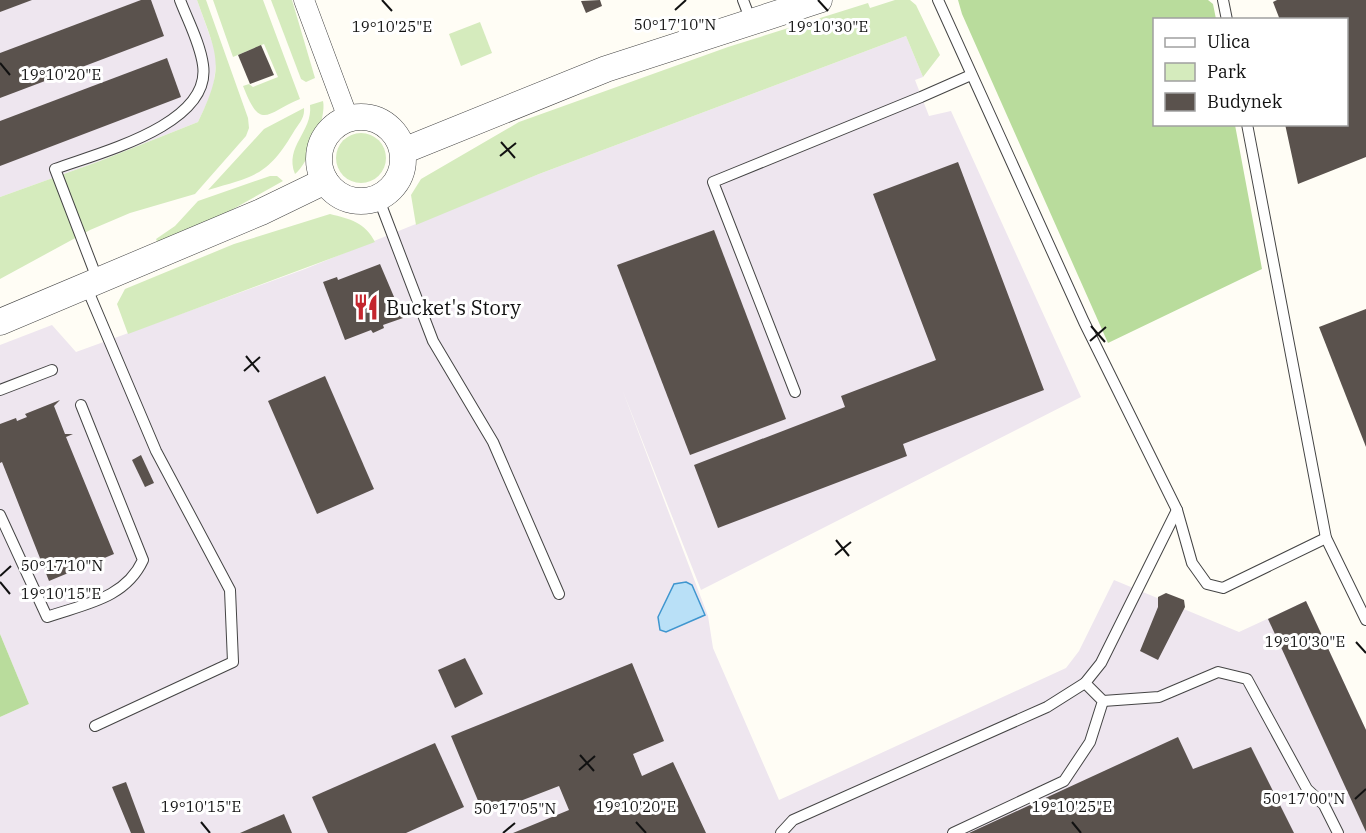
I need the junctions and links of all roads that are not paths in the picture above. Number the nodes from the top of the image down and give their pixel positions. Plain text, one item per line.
1 (180, 0) edge
2 (304, 0) edge
3 (819, 0) edge
4 (938, 0) edge
5 (1223, 0) edge
6 (747, 11) edge
7 (1227, 18) edge
8 (971, 75) junction
9 (348, 118) junction
10 (1247, 126) edge
11 (403, 151) junction
12 (325, 181) junction
13 (378, 197) junction
14 (92, 284) junction
15 (0, 321) edge
16 (52, 370) dead end
17 (0, 390) edge
18 (795, 392) dead end
19 (81, 405) dead end
20 (1177, 510) junction
21 (0, 515) edge
22 (1326, 538) junction
23 (559, 594) dead end
24 (1366, 620) edge
25 (1085, 683) junction
26 (1103, 701) junction
27 (95, 726) dead end
28 (781, 833) edge
29 (953, 833) edge
30 (1338, 833) edge

1 - 14 lane
2 - 9 street
3 - 6 street
4 - 8 lane
5 - 7 lane
6 - 11 street
8 - 18 lane
8 - 20 lane
9 - 11 street
9 - 12 street
10 - 22 lane
11 - 13 street
12 - 13 street
12 - 14 street
13 - 23 lane
14 - 15 street
14 - 27 lane
16 - 17 lane
19 - 21 lane
20 - 22 lane
20 - 25 lane
22 - 24 lane
25 - 26 lane
25 - 28 lane
26 - 29 lane
26 - 30 lane

